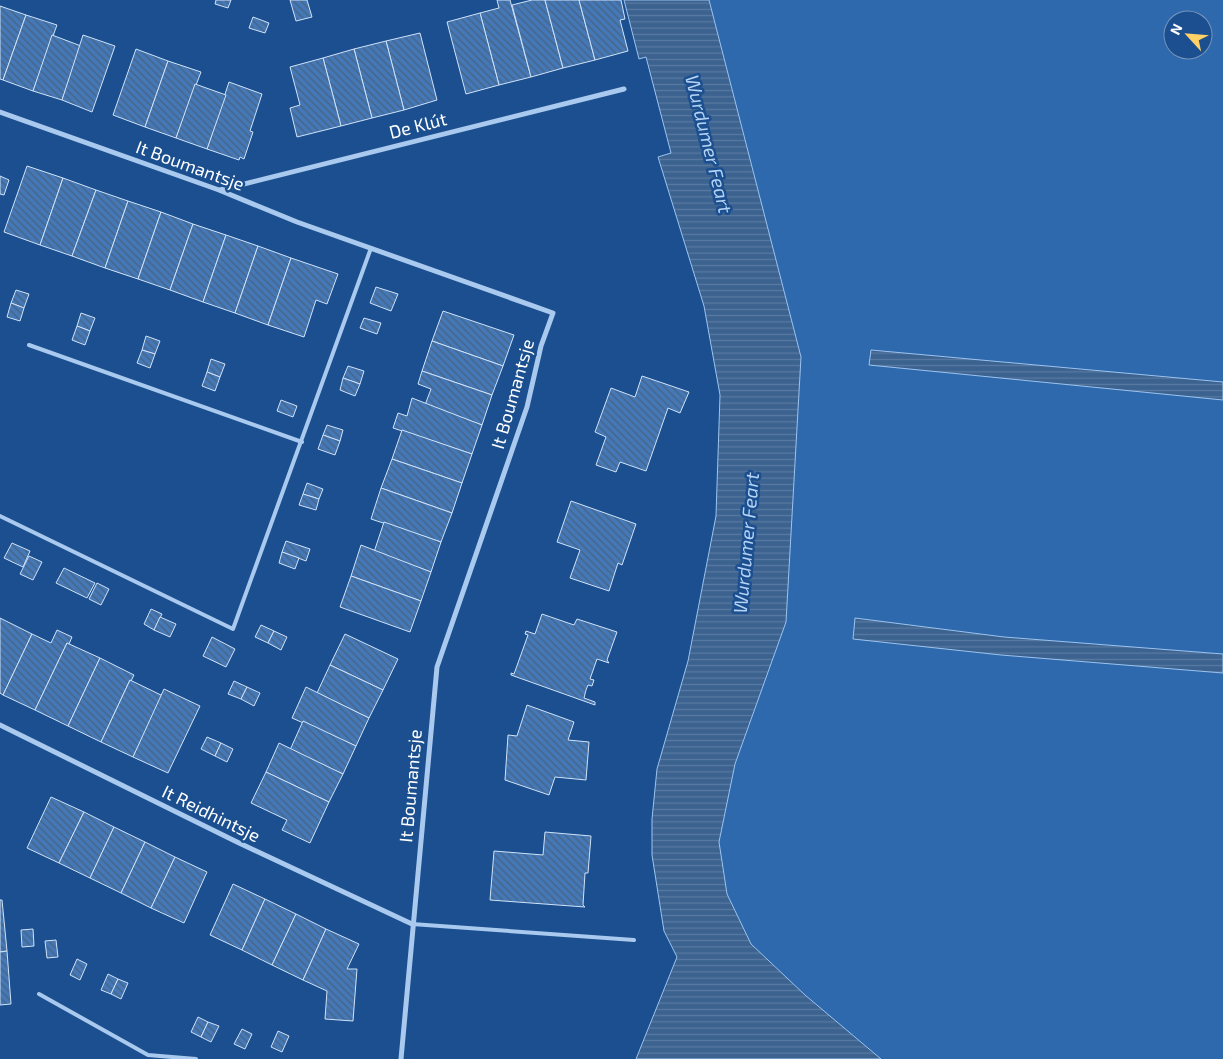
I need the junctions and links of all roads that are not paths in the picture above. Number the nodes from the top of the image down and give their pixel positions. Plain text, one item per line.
1 (624, 89) dead end
2 (0, 112) edge
3 (219, 190) junction
4 (371, 248) junction
5 (29, 345) dead end
6 (302, 442) junction
7 (0, 516) edge
8 (0, 725) edge
9 (412, 924) junction
10 (634, 940) dead end
11 (39, 994) dead end
12 (196, 1059) edge
13 (400, 1059) edge

1 - 3 street, De Klút
2 - 3 street, It Boumantsje
3 - 4 street, It Boumantsje
4 - 6 lane
4 - 9 street, It Boumantsje
5 - 6 lane
6 - 7 lane
8 - 9 street, It Reidhintsje
9 - 10 lane
9 - 13 street, It Boumantsje
11 - 12 lane

